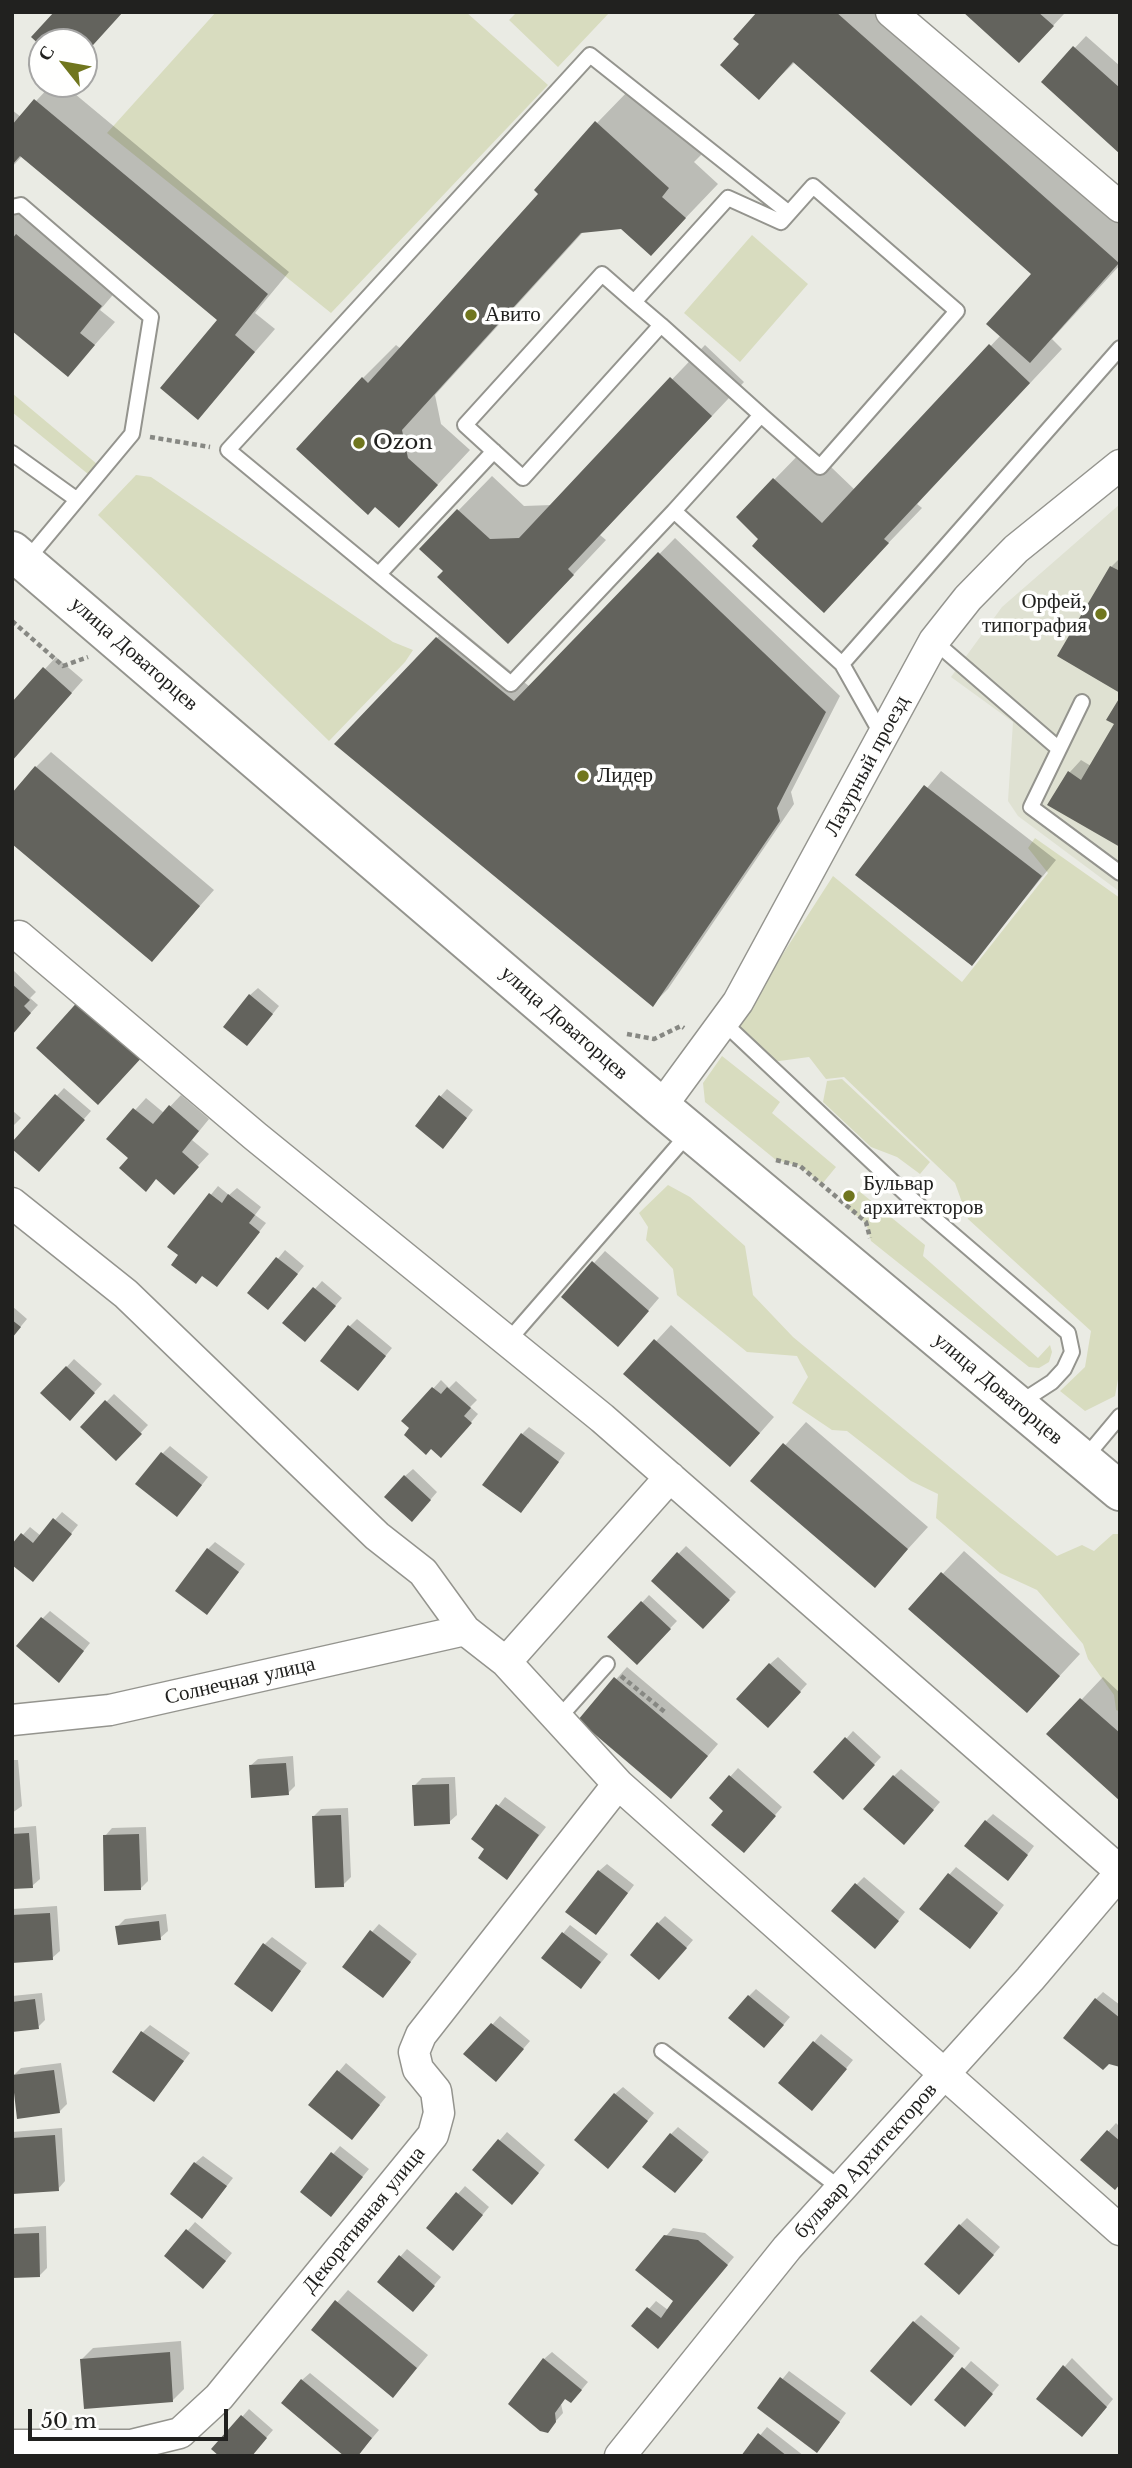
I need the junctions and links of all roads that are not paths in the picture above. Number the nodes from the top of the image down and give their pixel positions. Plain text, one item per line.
1 (891, 12) edge
2 (12, 207) edge
3 (1120, 207) edge
4 (789, 213) junction
5 (634, 302) junction
6 (661, 325) junction
7 (1120, 348) edge
8 (761, 415) junction
9 (494, 452) junction
10 (12, 453) edge
11 (1120, 465) edge
12 (76, 499) junction
13 (674, 511) junction
14 (19, 556) edge
15 (379, 574) junction
16 (934, 641) junction
17 (842, 664) junction
18 (1082, 702) dead end
19 (882, 735) junction
20 (1059, 749) junction
21 (1120, 873) edge
22 (19, 936) dead end
23 (723, 1022) junction
24 (662, 1107) junction
25 (691, 1131) junction
26 (12, 1203) edge
27 (508, 1341) junction
28 (1016, 1404) junction
29 (1120, 1416) edge
30 (1083, 1460) junction
31 (670, 1477) junction
32 (1120, 1491) edge
33 (465, 1630) junction
34 (506, 1662) junction
35 (607, 1664) road end
36 (12, 1720) edge
37 (556, 1721) junction
38 (618, 1784) junction
39 (1120, 1872) edge
40 (662, 2051) dead end
41 (944, 2074) junction
42 (841, 2189) junction
43 (1120, 2230) edge
44 (12, 2445) edge
45 (620, 2456) edge

1 - 3 street
2 - 12 lane
4 - 5 lane
4 - 8 lane
4 - 15 lane
5 - 6 lane
5 - 9 lane
6 - 8 lane
6 - 9 lane
7 - 17 lane
8 - 13 lane
9 - 15 lane
10 - 12 lane
11 - 16 street, Лазурный проезд
12 - 14 lane
13 - 15 lane
13 - 17 lane
14 - 24 main road, улица Доваторцев
16 - 19 street, Лазурный проезд
16 - 20 lane
17 - 19 lane
18 - 20 lane
19 - 23 street, Лазурный проезд
20 - 21 lane
22 - 27 street
23 - 24 street, Лазурный проезд
23 - 28 lane
24 - 25 main road, улица Доваторцев
25 - 27 lane
25 - 28 main road, улица Доваторцев
26 - 33 street
27 - 31 street
28 - 30 main road, улица Доваторцев
29 - 30 lane
30 - 32 main road, улица Доваторцев
31 - 34 street
31 - 39 street
33 - 34 street
33 - 36 street, Солнечная улица
34 - 37 street
35 - 37 lane
37 - 38 street
38 - 41 street
38 - 44 street, Декоративная улица
39 - 41 street, бульвар Архитекторов
40 - 42 lane
41 - 42 street, бульвар Архитекторов
41 - 43 street
42 - 45 street, бульвар Архитекторов

